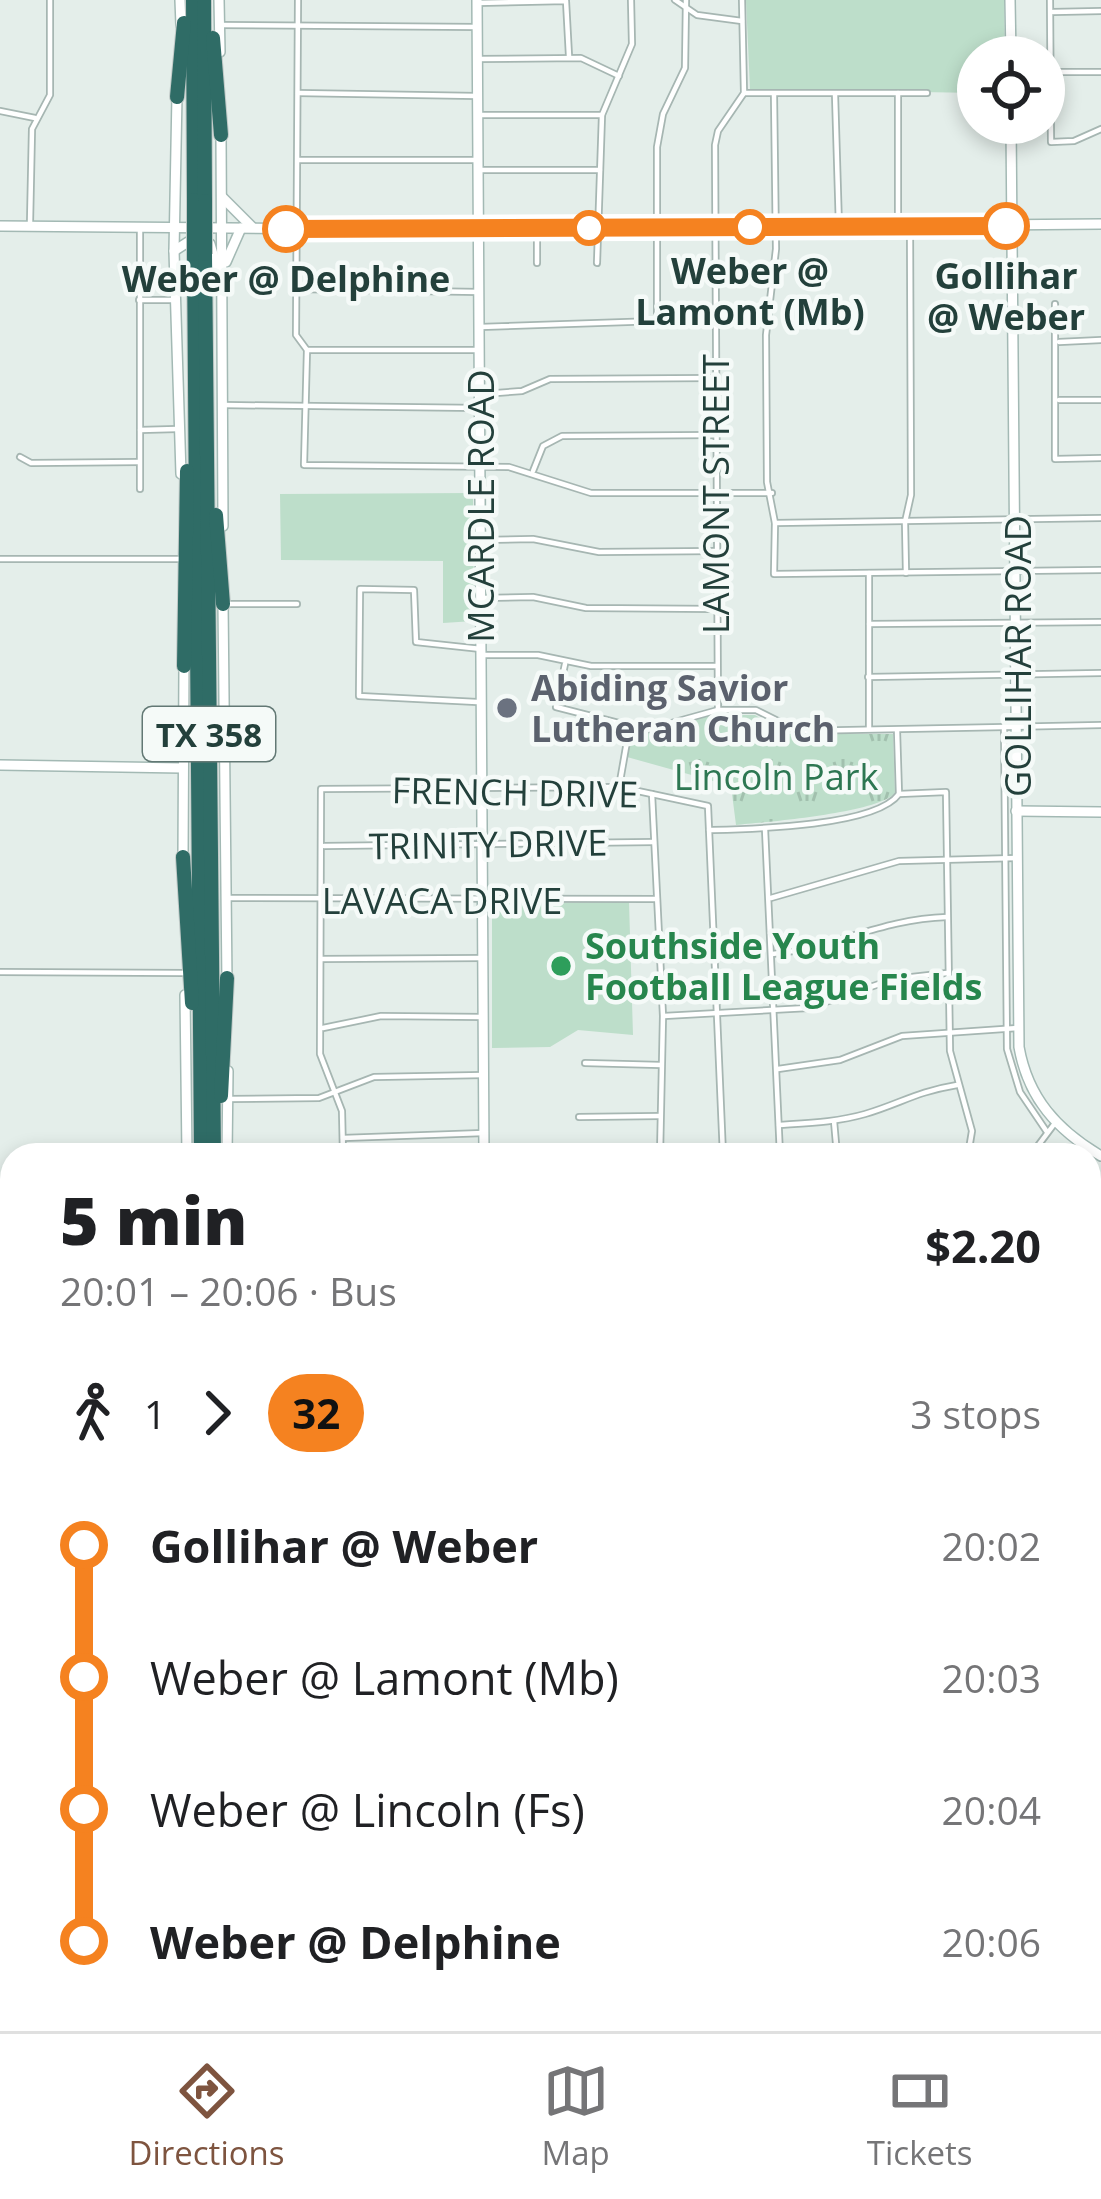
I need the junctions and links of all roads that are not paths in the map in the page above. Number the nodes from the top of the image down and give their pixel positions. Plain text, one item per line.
1 (50, 0) edge
2 (186, 0) edge
3 (212, 0) edge
4 (298, 0) edge
5 (631, 0) edge
6 (675, 0) edge
7 (742, 0) edge
8 (1010, 0) edge
9 (1050, 0) edge
10 (477, 2) edge
11 (686, 3) edge
12 (1101, 11) edge
13 (1051, 12) junction
14 (742, 21) junction
15 (220, 26) junction
16 (298, 27) junction
17 (477, 27) junction
18 (1011, 36) edge
19 (1049, 36) edge
20 (568, 56) junction
21 (477, 59) junction
22 (1065, 72) edge
23 (1101, 72) edge
24 (619, 76) junction
25 (298, 93) junction
26 (744, 93) junction
27 (898, 93) junction
28 (927, 93) dead end
29 (835, 94) junction
30 (774, 95) junction
31 (477, 96) junction
32 (177, 98) joint
33 (0, 112) edge
34 (478, 115) junction
35 (602, 115) junction
36 (38, 118) junction
37 (1101, 129) edge
38 (221, 135) junction
39 (1065, 141) edge
40 (1011, 144) edge
41 (298, 160) junction
42 (478, 165) junction
43 (600, 170) junction
44 (221, 196) junction
45 (177, 197) junction
46 (199, 201) junction
47 (222, 209) junction
48 (1101, 224) edge
49 (904, 225) junction
50 (0, 226) edge
51 (30, 226) junction
52 (1012, 226) junction
53 (714, 227) junction
54 (775, 227) junction
55 (839, 227) junction
56 (222, 228) junction
57 (241, 228) junction
58 (256, 228) junction
59 (537, 228) junction
60 (600, 228) junction
61 (657, 228) junction
62 (176, 229) junction
63 (140, 230) junction
64 (299, 230) junction
65 (478, 230) junction
66 (174, 251) junction
67 (200, 254) junction
68 (537, 262) dead end
69 (597, 263) dead end
70 (222, 267) junction
71 (295, 290) junction
72 (479, 292) junction
73 (176, 300) junction
74 (139, 301) junction
75 (1055, 304) dead end
76 (205, 312) junction
77 (222, 315) junction
78 (479, 327) junction
79 (1101, 340) edge
80 (1056, 343) junction
81 (307, 350) junction
82 (479, 350) junction
83 (714, 378) junction
84 (479, 394) junction
85 (1057, 400) junction
86 (1101, 400) edge
87 (223, 405) junction
88 (195, 406) junction
89 (305, 407) junction
90 (479, 408) junction
91 (182, 429) junction
92 (138, 430) junction
93 (716, 435) junction
94 (20, 457) dead end
95 (1101, 458) edge
96 (139, 462) junction
97 (480, 466) junction
98 (533, 472) junction
99 (140, 489) dead end
100 (772, 493) junction
101 (716, 494) junction
102 (1101, 518) edge
103 (1017, 519) junction
104 (775, 523) junction
105 (905, 523) junction
106 (480, 540) junction
107 (716, 551) junction
108 (0, 559) edge
109 (180, 559) junction
110 (1101, 570) edge
111 (1016, 571) junction
112 (869, 573) junction
113 (906, 573) junction
114 (481, 598) junction
115 (223, 604) junction
116 (297, 604) dead end
117 (716, 609) junction
118 (1101, 622) edge
119 (1016, 623) junction
120 (869, 624) junction
121 (481, 652) junction
122 (565, 664) junction
123 (184, 666) junction
124 (716, 666) junction
125 (1101, 673) edge
126 (1015, 675) junction
127 (868, 677) junction
128 (481, 702) junction
129 (718, 710) junction
130 (1101, 724) edge
131 (1004, 726) junction
132 (1017, 726) junction
133 (869, 729) junction
134 (629, 730) junction
135 (897, 730) junction
136 (1010, 764) junction
137 (0, 765) edge
138 (182, 768) junction
139 (619, 787) junction
140 (482, 789) junction
141 (652, 794) junction
142 (899, 794) junction
143 (1101, 812) edge
144 (1013, 819) junction
145 (765, 829) junction
146 (709, 830) junction
147 (654, 842) junction
148 (482, 845) junction
149 (322, 846) junction
150 (183, 857) junction
151 (1011, 858) junction
152 (947, 860) junction
153 (226, 898) junction
154 (768, 898) junction
155 (657, 899) junction
156 (321, 901) junction
157 (482, 901) junction
158 (947, 917) junction
159 (771, 954) junction
160 (483, 958) junction
161 (320, 959) junction
162 (0, 972) edge
163 (185, 973) junction
164 (947, 973) junction
165 (227, 978) junction
166 (773, 1010) junction
167 (716, 1012) junction
168 (663, 1016) junction
169 (483, 1017) junction
170 (321, 1029) junction
171 (1012, 1029) junction
172 (949, 1030) junction
173 (585, 1063) dead end
174 (661, 1065) junction
175 (778, 1069) junction
176 (201, 1073) junction
177 (484, 1075) junction
178 (956, 1085) junction
179 (335, 1092) junction
180 (229, 1099) junction
181 (660, 1115) junction
182 (579, 1117) dead end
183 (834, 1121) junction
184 (779, 1125) junction
185 (1051, 1128) junction
186 (484, 1133) junction
187 (343, 1138) junction
188 (187, 1143) edge
189 (201, 1143) edge
190 (220, 1143) edge
191 (220, 1143) edge
192 (222, 1143) edge
193 (343, 1143) edge
194 (484, 1143) edge
195 (660, 1143) edge
196 (722, 1143) edge
197 (780, 1143) edge
198 (836, 1143) edge
199 (970, 1143) edge
200 (1040, 1143) edge
201 (1078, 1143) edge

1 - 36 street
2 - 32 highway
2 - 46 highway, TX 358
3 - 15 main road
3 - 38 highway
3 - 46 highway, TX 358
4 - 16 street
5 - 24 street
6 - 11 street
7 - 14 street, LAMONT STREET
8 - 18 main road
9 - 13 street
10 - 17 main road, MCARDLE ROAD
10 - 20 street
11 - 14 street
11 - 61 street
12 - 13 street
13 - 19 street
14 - 26 street, LAMONT STREET
15 - 16 street
15 - 38 main road
16 - 17 street
16 - 25 street
17 - 21 main road, MCARDLE ROAD
20 - 21 street
20 - 24 street
21 - 31 main road, MCARDLE ROAD
22 - 23 street
24 - 35 street
25 - 31 street
25 - 41 street
26 - 30 street
26 - 53 street, LAMONT STREET
27 - 28 street
27 - 29 street
27 - 49 street
29 - 30 street
29 - 55 street
30 - 54 street
31 - 34 main road, MCARDLE ROAD
32 - 45 main road
33 - 36 street
34 - 35 street
34 - 42 main road, MCARDLE ROAD
35 - 43 street
36 - 51 street
37 - 39 street
38 - 44 main road
40 - 52 main road, GOLLIHAR ROAD
41 - 42 street
41 - 64 street
42 - 43 street
42 - 65 main road, MCARDLE ROAD
43 - 60 street
44 - 47 main road
44 - 58 main road
45 - 47 main road
45 - 62 main road
46 - 67 highway, TX 358, bridge
47 - 56 main road
48 - 52 main road
49 - 52 main road
49 - 55 main road
49 - 105 street
50 - 51 main road
51 - 63 main road
52 - 103 main road, GOLLIHAR ROAD
53 - 54 main road
53 - 61 main road
53 - 83 street, LAMONT STREET
54 - 55 main road
54 - 100 street
56 - 57 main road
56 - 62 main road
56 - 70 main road
57 - 58 main road
57 - 70 main road
58 - 64 main road
59 - 60 main road
59 - 65 main road
59 - 68 street
60 - 61 main road
60 - 69 street
61 - 78 street
62 - 63 main road
62 - 66 main road
63 - 74 street
64 - 65 main road
64 - 71 street
65 - 72 main road, MCARDLE ROAD
66 - 73 main road
66 - 77 main road
67 - 76 highway, TX 358
67 - 88 highway, TX 358
70 - 77 main road
71 - 72 street
71 - 81 street
72 - 78 main road, MCARDLE ROAD
73 - 74 street
73 - 91 main road
74 - 92 street
75 - 80 street
76 - 115 highway
76 - 190 highway, TX 358
77 - 87 main road
78 - 82 main road, MCARDLE ROAD
79 - 80 street
80 - 85 street
81 - 82 street
81 - 89 street
82 - 84 main road, MCARDLE ROAD
83 - 84 street
83 - 93 street, LAMONT STREET
84 - 90 main road, MCARDLE ROAD
85 - 86 street
85 - 95 street
87 - 89 street
87 - 115 main road
88 - 123 highway
88 - 176 highway, TX 358
89 - 90 street
89 - 97 street
90 - 97 main road, MCARDLE ROAD
91 - 92 street
91 - 109 main road
92 - 96 street
93 - 98 street
93 - 101 street, LAMONT STREET
94 - 96 street
96 - 99 street
97 - 98 street
97 - 106 main road, MCARDLE ROAD
98 - 101 street
100 - 101 street
100 - 104 street
101 - 107 street, LAMONT STREET
102 - 103 street
103 - 105 street
103 - 111 main road, GOLLIHAR ROAD
104 - 105 street
104 - 112 street
105 - 113 street
106 - 107 street
106 - 114 main road, MCARDLE ROAD
107 - 117 street, LAMONT STREET
108 - 109 street
109 - 123 main road
110 - 111 street
111 - 113 street
111 - 119 main road, GOLLIHAR ROAD
112 - 113 street
112 - 120 street
114 - 117 street
114 - 121 main road, MCARDLE ROAD
115 - 116 street
115 - 153 main road
117 - 124 street, LAMONT STREET
118 - 119 street
119 - 120 street
119 - 126 main road, GOLLIHAR ROAD
120 - 127 street
121 - 122 street
121 - 128 main road, MCARDLE ROAD
121 - 128 street
122 - 124 street
122 - 134 street
123 - 138 main road
124 - 129 street, LAMONT STREET
125 - 126 street
126 - 127 street
126 - 132 main road, GOLLIHAR ROAD
127 - 133 street
128 - 140 main road, MCARDLE ROAD
129 - 133 street
129 - 134 street
130 - 132 street
131 - 132 street
131 - 135 street
131 - 136 street
132 - 136 main road, GOLLIHAR ROAD
133 - 135 street
134 - 139 street
135 - 142 street
136 - 144 main road, GOLLIHAR ROAD
137 - 138 main road
138 - 150 main road
139 - 140 street, FRENCH DRIVE
139 - 141 street, FRENCH DRIVE
140 - 148 main road, MCARDLE ROAD
140 - 149 street, FRENCH DRIVE
141 - 146 street, FRENCH DRIVE
141 - 147 street
142 - 145 street
142 - 152 street
143 - 144 main road
144 - 151 main road, GOLLIHAR ROAD
145 - 146 street
145 - 154 street
146 - 167 street
147 - 148 street, TRINITY DRIVE
147 - 155 street
148 - 149 street, TRINITY DRIVE
148 - 157 main road, MCARDLE ROAD
149 - 156 street
150 - 163 main road
150 - 176 highway
151 - 152 street
151 - 171 main road, GOLLIHAR ROAD
152 - 154 street
152 - 158 street
153 - 156 street, LAVACA DRIVE
153 - 165 main road
154 - 159 street
155 - 157 street, LAVACA DRIVE
155 - 168 street
156 - 157 street, LAVACA DRIVE
156 - 161 street
157 - 160 main road, MCARDLE ROAD
158 - 159 street
158 - 164 street
159 - 166 street
160 - 161 street
160 - 169 main road, MCARDLE ROAD
161 - 170 street
162 - 163 street
163 - 188 main road
164 - 166 street
164 - 172 street
165 - 180 main road
165 - 191 highway
166 - 167 street
166 - 175 street
167 - 168 street
167 - 196 street
168 - 174 street
169 - 170 street
169 - 177 main road, MCARDLE ROAD
170 - 179 street
171 - 172 street
171 - 185 main road, GOLLIHAR ROAD
172 - 175 street
172 - 178 street
173 - 174 street
174 - 181 street
175 - 184 street
176 - 189 highway, TX 358
177 - 179 street
177 - 186 main road, MCARDLE ROAD
178 - 183 street
178 - 199 street
179 - 180 street
179 - 187 street
180 - 192 main road
181 - 182 street
181 - 195 street
183 - 184 street
183 - 198 street
184 - 197 street
185 - 200 street
185 - 201 main road, GOLLIHAR ROAD
186 - 187 street
186 - 194 main road, MCARDLE ROAD
187 - 193 street

